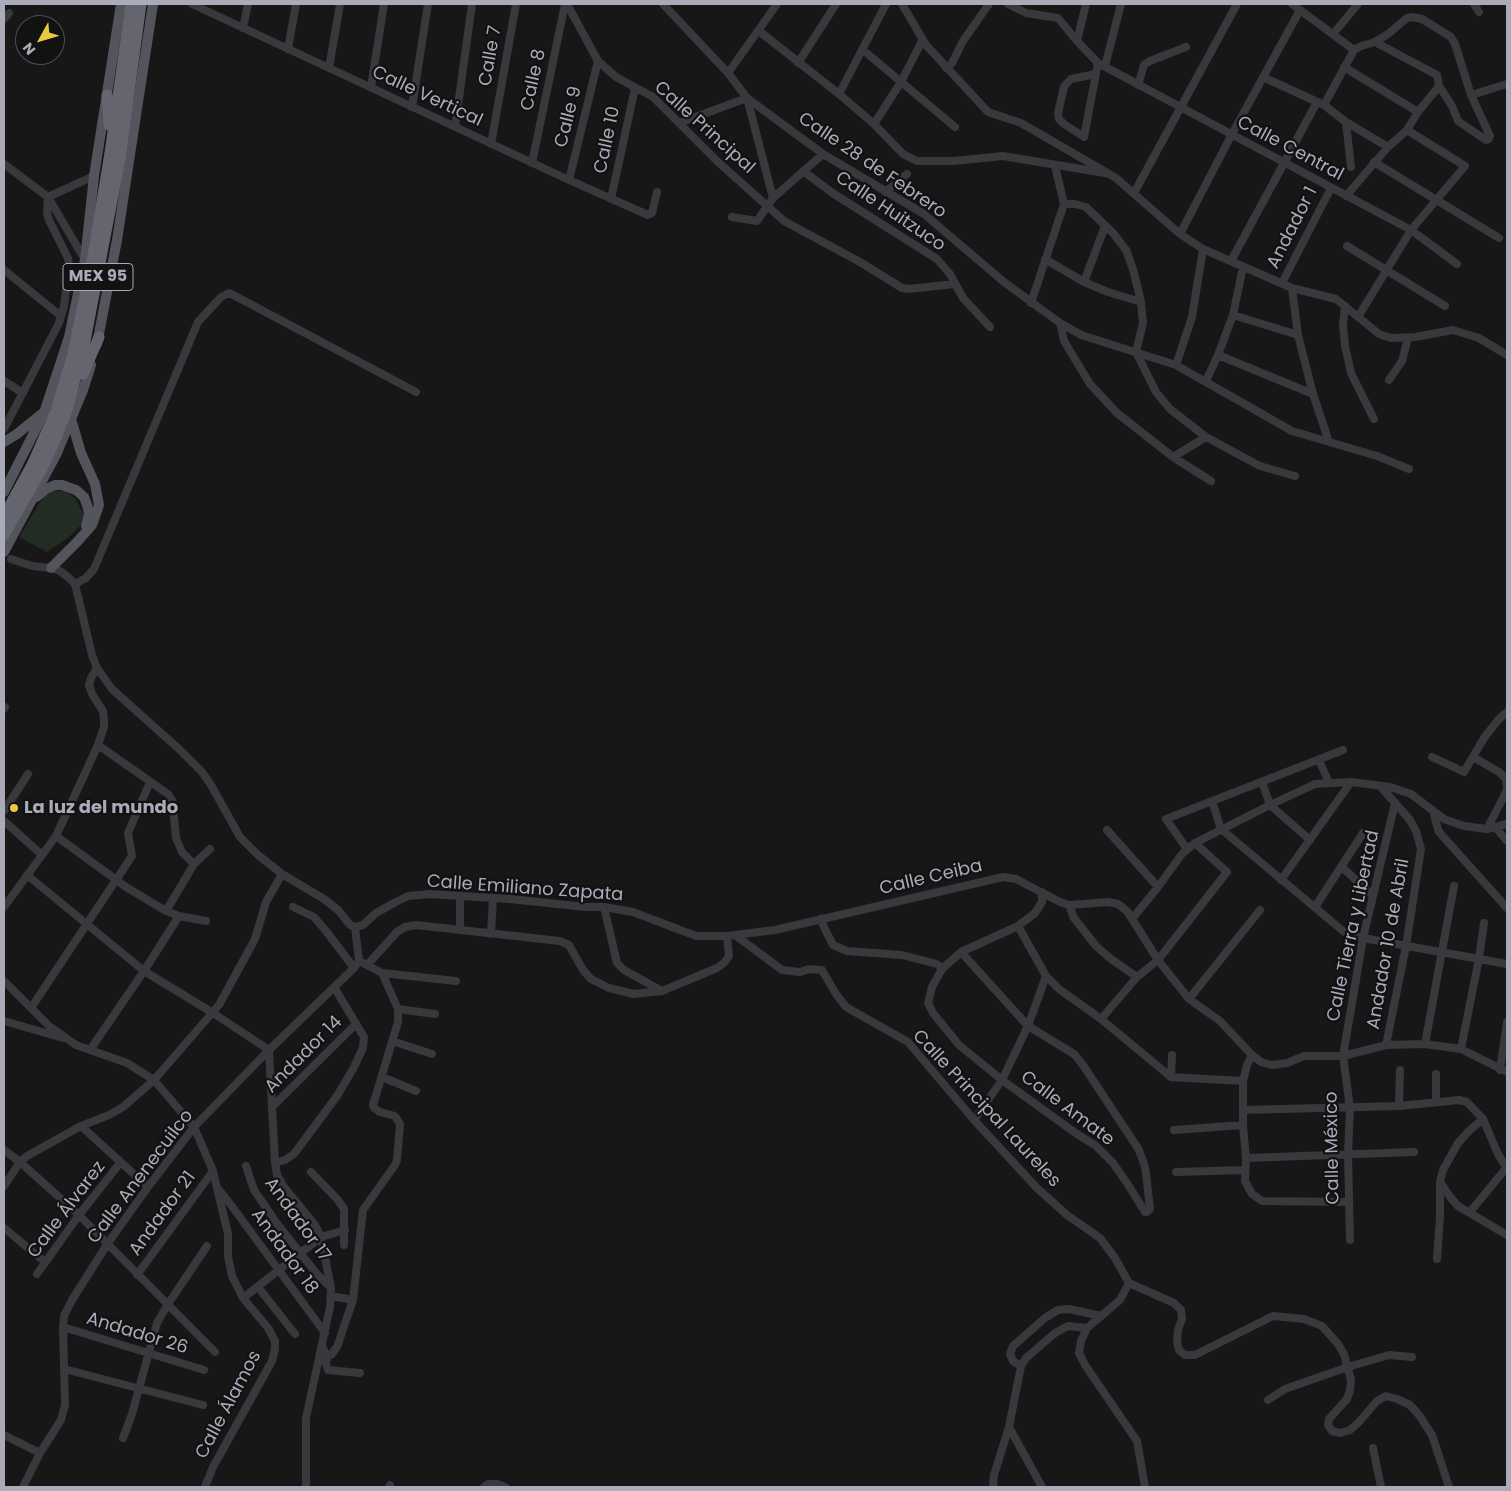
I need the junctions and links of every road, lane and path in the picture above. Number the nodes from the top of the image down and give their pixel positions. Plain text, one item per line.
1 (121, 4) edge
2 (131, 4) edge
3 (142, 4) edge
4 (153, 4) edge
5 (192, 4) edge
6 (248, 4) edge
7 (296, 4) edge
8 (340, 4) edge
9 (384, 4) edge
10 (428, 4) edge
11 (472, 4) edge
12 (516, 4) edge
13 (566, 4) edge
14 (664, 4) edge
15 (777, 4) edge
16 (836, 4) edge
17 (886, 4) edge
18 (902, 4) edge
19 (989, 4) edge
20 (1008, 4) edge
21 (1086, 4) edge
22 (1121, 4) edge
23 (1237, 4) edge
24 (1292, 4) edge
25 (1358, 4) edge
26 (1474, 4) edge
27 (1300, 10) junction
28 (1479, 12) dead end
29 (243, 28) junction
30 (760, 31) junction
31 (1332, 34) junction
32 (922, 41) junction
33 (1077, 41) junction
34 (1375, 42) junction
35 (1186, 47) dead end
36 (288, 48) junction
37 (863, 50) junction
38 (1354, 50) junction
39 (598, 61) junction
40 (798, 63) junction
41 (1101, 64) junction
42 (1344, 67) junction
43 (329, 68) junction
44 (946, 68) junction
45 (728, 73) junction
46 (1096, 74) junction
47 (1263, 77) junction
48 (901, 82) junction
49 (1507, 84) edge
50 (1138, 85) junction
51 (1439, 86) junction
52 (371, 88) junction
53 (635, 88) junction
54 (839, 94) junction
55 (107, 95) junction
56 (1471, 95) junction
57 (748, 98) junction
58 (1320, 104) junction
59 (412, 107) junction
60 (1182, 108) junction
61 (1418, 112) junction
62 (1346, 122) junction
63 (679, 123) junction
64 (874, 124) junction
65 (455, 127) junction
66 (955, 127) dead end
67 (1407, 130) junction
68 (1232, 134) junction
69 (491, 144) junction
70 (1388, 147) junction
71 (110, 153) junction
72 (823, 154) junction
73 (1374, 162) junction
74 (532, 163) junction
75 (1284, 163) junction
76 (4, 164) edge
77 (1055, 166) junction
78 (1352, 167) dead end
79 (803, 171) junction
80 (907, 174) dead end
81 (1109, 174) junction
82 (94, 176) junction
83 (569, 180) junction
84 (1331, 188) junction
85 (658, 192) dead end
86 (885, 192) junction
87 (1134, 193) junction
88 (1346, 196) junction
89 (48, 197) junction
90 (773, 198) junction
91 (611, 199) junction
92 (1436, 201) junction
93 (1064, 204) junction
94 (767, 206) junction
95 (732, 217) dead end
96 (1105, 226) junction
97 (1411, 230) junction
98 (1180, 234) junction
99 (1499, 238) dead end
100 (1347, 246) dead end
101 (1203, 249) junction
102 (1045, 259) junction
103 (85, 260) junction
104 (1231, 261) junction
105 (1457, 264) dead end
106 (1243, 267) junction
107 (4, 270) edge
108 (1388, 270) junction
109 (1084, 282) junction
110 (1282, 283) junction
111 (954, 284) junction
112 (1292, 288) junction
113 (1141, 302) junction
114 (1031, 303) junction
115 (1345, 306) junction
116 (1445, 306) dead end
117 (1233, 315) junction
118 (61, 316) junction
119 (1358, 317) junction
120 (1060, 323) junction
121 (990, 326) dead end
122 (1298, 334) junction
123 (99, 337) joint
124 (1408, 338) junction
125 (1136, 352) junction
126 (1218, 355) junction
127 (1507, 355) edge
128 (1176, 365) junction
129 (1389, 380) dead end
130 (4, 381) edge
131 (1206, 381) junction
132 (416, 392) dead end
133 (23, 393) junction
134 (1314, 394) junction
135 (44, 413) junction
136 (69, 415) junction
137 (1374, 419) dead end
138 (4, 429) edge
139 (1206, 438) junction
140 (4, 442) edge
141 (1329, 442) junction
142 (1173, 457) junction
143 (1409, 469) dead end
144 (1295, 476) dead end
145 (1211, 481) dead end
146 (4, 492) edge
147 (32, 501) junction
148 (4, 516) edge
149 (84, 534) junction
150 (4, 535) edge
151 (8, 555) edge
152 (51, 568) junction
153 (74, 584) junction
154 (97, 668) junction
155 (1507, 712) edge
156 (98, 745) junction
157 (1343, 750) dead end
158 (1473, 757) junction
159 (1432, 758) dead end
160 (1319, 760) junction
161 (28, 774) dead end
162 (150, 782) junction
163 (1262, 782) junction
164 (1351, 782) junction
165 (1329, 784) junction
166 (1381, 787) junction
167 (1507, 789) edge
168 (1212, 801) junction
169 (1394, 802) junction
170 (1270, 805) junction
171 (4, 812) edge
172 (1434, 813) junction
173 (4, 821) edge
174 (1507, 824) edge
175 (1491, 828) junction
176 (1221, 829) junction
177 (1107, 830) dead end
178 (1363, 833) dead end
179 (56, 836) junction
180 (1310, 840) junction
181 (1507, 841) edge
182 (1195, 843) junction
183 (210, 849) dead end
184 (1187, 849) junction
185 (42, 856) junction
186 (194, 864) junction
187 (1342, 867) junction
188 (282, 874) junction
189 (27, 875) junction
190 (116, 880) junction
191 (1281, 880) junction
192 (1454, 886) dead end
193 (1158, 888) junction
194 (1042, 892) junction
195 (460, 896) junction
196 (1373, 896) junction
197 (493, 898) junction
198 (1069, 905) junction
199 (4, 907) edge
200 (294, 907) dead end
201 (604, 907) junction
202 (1316, 907) junction
203 (1507, 908) edge
204 (1260, 910) dead end
205 (166, 911) junction
206 (179, 916) junction
207 (820, 919) junction
208 (1132, 919) junction
209 (206, 921) dead end
210 (1484, 922) dead end
211 (88, 924) junction
212 (1018, 926) junction
213 (356, 927) junction
214 (460, 930) junction
215 (491, 934) junction
216 (731, 936) junction
217 (1363, 938) junction
218 (1406, 946) junction
219 (961, 952) junction
220 (1441, 952) junction
221 (1480, 958) junction
222 (359, 960) junction
223 (1158, 960) junction
224 (368, 964) junction
225 (1507, 964) edge
226 (354, 968) junction
227 (942, 970) junction
228 (144, 971) junction
229 (382, 973) junction
230 (1046, 976) junction
231 (1137, 977) junction
232 (4, 981) edge
233 (456, 981) dead end
234 (334, 987) junction
235 (662, 992) junction
236 (1189, 1000) junction
237 (31, 1008) junction
238 (398, 1009) junction
239 (212, 1012) junction
240 (436, 1014) dead end
241 (1101, 1019) junction
242 (4, 1021) edge
243 (1507, 1022) edge
244 (356, 1024) junction
245 (1028, 1026) junction
246 (70, 1040) junction
247 (392, 1041) junction
248 (1425, 1044) junction
249 (1386, 1045) junction
250 (1461, 1049) junction
251 (90, 1050) junction
252 (270, 1050) junction
253 (432, 1054) dead end
254 (1172, 1055) dead end
255 (1252, 1055) junction
256 (1343, 1056) junction
257 (1400, 1070) dead end
258 (1504, 1071) edge
259 (1436, 1074) dead end
260 (382, 1077) junction
261 (1171, 1077) junction
262 (154, 1080) junction
263 (1002, 1080) junction
264 (1243, 1081) junction
265 (416, 1091) dead end
266 (1436, 1101) junction
267 (1399, 1106) junction
268 (272, 1107) junction
269 (1350, 1108) junction
270 (1243, 1110) junction
271 (1483, 1119) junction
272 (974, 1120) junction
273 (1243, 1125) junction
274 (81, 1126) junction
275 (194, 1126) junction
276 (1174, 1130) dead end
277 (4, 1150) edge
278 (1414, 1152) dead end
279 (1348, 1154) junction
280 (1246, 1158) junction
281 (20, 1162) junction
282 (120, 1163) junction
283 (275, 1163) junction
284 (246, 1166) dead end
285 (1507, 1168) edge
286 (1245, 1170) junction
287 (213, 1171) junction
288 (311, 1172) dead end
289 (1176, 1172) dead end
290 (1440, 1182) junction
291 (4, 1186) edge
292 (148, 1186) junction
293 (217, 1189) junction
294 (1348, 1202) junction
295 (1470, 1212) junction
296 (79, 1215) junction
297 (4, 1228) edge
298 (345, 1230) junction
299 (1507, 1235) edge
300 (321, 1237) junction
301 (1350, 1240) dead end
302 (108, 1243) junction
303 (344, 1245) dead end
304 (207, 1246) dead end
305 (301, 1253) junction
306 (1437, 1260) dead end
307 (46, 1262) junction
308 (278, 1271) junction
309 (37, 1274) dead end
310 (137, 1275) junction
311 (1129, 1283) junction
312 (258, 1287) junction
313 (331, 1292) junction
314 (244, 1298) junction
315 (353, 1300) junction
316 (168, 1304) junction
317 (1069, 1310) junction
318 (1101, 1316) junction
319 (1068, 1326) junction
320 (62, 1327) junction
321 (1087, 1328) junction
322 (325, 1333) junction
323 (295, 1334) dead end
324 (322, 1346) junction
325 (215, 1352) dead end
326 (148, 1353) junction
327 (327, 1357) junction
328 (1412, 1357) dead end
329 (1021, 1366) junction
330 (1348, 1367) junction
331 (64, 1370) junction
332 (204, 1370) dead end
333 (360, 1373) dead end
334 (139, 1389) junction
335 (1268, 1400) dead end
336 (203, 1405) dead end
337 (1009, 1427) junction
338 (4, 1435) edge
339 (123, 1438) dead end
340 (1374, 1448) dead end
341 (40, 1453) junction
342 (486, 1486) edge
343 (993, 1486) edge
344 (23, 1487) edge
345 (206, 1487) edge
346 (306, 1487) edge
347 (506, 1487) edge
348 (1042, 1487) edge
349 (1144, 1487) edge
350 (1381, 1487) edge
351 (1449, 1487) edge

1 - 55 main road
2 - 71 highway, MEX 95
3 - 136 highway, MEX 95
4 - 123 main road
5 - 29 street, Calle Vertical
6 - 29 street
7 - 36 street
8 - 43 street
9 - 52 street
10 - 59 street
11 - 65 street
12 - 69 street, Calle 7
13 - 39 street, Calle Principal
13 - 74 street, Calle 8
14 - 45 street, Calle 28 de Febrero
15 - 30 street
16 - 40 street
17 - 37 street
18 - 32 street
19 - 44 street
20 - 33 street, Calle Central
21 - 33 street
22 - 41 street
23 - 60 street
24 - 27 street
25 - 31 street
26 - 28 street
27 - 31 street
27 - 47 street
29 - 36 street, Calle Vertical
30 - 40 street
30 - 45 street
31 - 38 street
32 - 44 street
32 - 48 street
33 - 41 street, Calle Central
34 - 38 street
34 - 51 street
34 - 56 street
35 - 50 street
36 - 43 street, Calle Vertical
37 - 48 street
37 - 54 street
38 - 42 street
39 - 53 street, Calle Principal
39 - 83 street, Calle 9
40 - 54 street
41 - 46 street
41 - 50 street, Calle Central
42 - 58 street
42 - 61 street
43 - 52 street, Calle Vertical
44 - 81 street
45 - 57 street, Calle 28 de Febrero
46 - 46 street
47 - 58 street
47 - 68 street
48 - 64 street
48 - 66 street
49 - 56 street
50 - 60 street, Calle Central
51 - 56 street
51 - 61 street
52 - 59 street, Calle Vertical
53 - 63 street, Calle Principal
53 - 91 street, Calle 10
54 - 64 street
55 - 71 highway
55 - 82 main road
57 - 63 street
57 - 72 street, Calle 28 de Febrero
57 - 90 street
58 - 62 street
58 - 75 street
59 - 65 street, Calle Vertical
60 - 68 street, Calle Central
60 - 87 street
61 - 67 street
62 - 70 street
62 - 78 street
63 - 94 street, Calle Principal
64 - 77 street
65 - 69 street, Calle Vertical
67 - 70 street
67 - 92 street
68 - 75 street, Calle Central
68 - 98 street
69 - 74 street, Calle Vertical
70 - 73 street
71 - 148 highway, MEX 95
72 - 79 street
72 - 86 street, Calle 28 de Febrero
73 - 88 street
73 - 92 street
74 - 83 street, Calle Vertical
75 - 84 street, Calle Central
75 - 104 street
76 - 89 street
77 - 81 street
77 - 93 street
79 - 90 street
79 - 111 street, Calle Huitzuco
80 - 86 street
81 - 87 street
82 - 89 street
82 - 103 main road
83 - 91 street, Calle Vertical
84 - 88 street, Calle Central
84 - 110 street, Andador 1
85 - 91 street, Calle Vertical
86 - 114 street, Calle 28 de Febrero
87 - 98 street
88 - 97 street, Calle Central
89 - 103 street
89 - 118 street
90 - 94 street
92 - 97 street
92 - 99 street
93 - 96 street
93 - 102 street
94 - 95 street
94 - 111 street, Calle Principal
96 - 109 street
96 - 113 street
97 - 105 street, Calle Central
97 - 108 street
98 - 101 street
100 - 108 street
101 - 104 street
101 - 128 street
102 - 109 street
102 - 114 street
103 - 135 main road
104 - 106 street
106 - 110 street
106 - 117 street
107 - 118 street
108 - 116 street
108 - 119 street
109 - 113 street
110 - 112 street
111 - 121 street, Calle Huitzuco
112 - 115 street
112 - 122 street
113 - 125 street
114 - 120 street, Calle 28 de Febrero
115 - 119 street
115 - 137 street
117 - 122 street
117 - 126 street
118 - 133 street
119 - 124 street
120 - 125 street, Calle 28 de Febrero
120 - 142 street
122 - 134 street
123 - 136 highway
124 - 127 street
124 - 129 street
125 - 128 street, Calle 28 de Febrero
125 - 139 street
126 - 131 street
126 - 134 street
128 - 131 street, Calle 28 de Febrero
130 - 133 street
131 - 141 street, Calle 28 de Febrero
132 - 153 street
133 - 138 street
134 - 141 street
135 - 140 main road
135 - 146 main road
136 - 147 main road
136 - 149 main road
136 - 150 highway, MEX 95
139 - 142 street
139 - 144 street
141 - 143 street, Calle 28 de Febrero
142 - 145 street
147 - 149 main road
147 - 151 main road
149 - 152 main road
151 - 152 street
152 - 153 street
153 - 154 street
154 - 156 street
154 - 188 street
155 - 158 street
156 - 162 street
156 - 179 street
157 - 160 street
158 - 159 street
158 - 167 street
160 - 163 street
160 - 165 street
161 - 171 street
162 - 186 street
162 - 190 street
163 - 168 street
163 - 170 street
164 - 165 street
164 - 166 street
164 - 180 street
165 - 170 street
166 - 169 street
166 - 172 street
167 - 175 street
168 - 176 street
168 - 184 street
169 - 196 street, Calle Tierra y Libertad
169 - 218 street, Andador 10 de Abril
170 - 176 street
170 - 180 street
172 - 175 street
172 - 203 street
173 - 185 street
174 - 175 street
175 - 181 street
176 - 182 street
176 - 191 street
177 - 193 street
178 - 187 street
179 - 185 street
179 - 190 street
180 - 191 street
182 - 184 street
182 - 223 street
183 - 186 street
184 - 193 street
185 - 189 street
186 - 205 street
187 - 196 street
187 - 202 street
188 - 213 street
188 - 239 street
189 - 199 street
189 - 211 street
190 - 205 street
190 - 211 street
191 - 202 street
192 - 220 street
193 - 208 street
194 - 198 street, Calle Ceiba
194 - 207 street, Calle Ceiba
194 - 212 street, Calle Amate
195 - 197 street, Calle Emiliano Zapata
195 - 213 street, Calle Emiliano Zapata
195 - 214 street
196 - 217 street, Calle Tierra y Libertad
197 - 201 street, Calle Emiliano Zapata
197 - 215 street
198 - 208 street, Calle Ceiba
198 - 231 street
200 - 226 street
201 - 216 street, Calle Emiliano Zapata
201 - 235 street
202 - 217 street
204 - 236 street
205 - 206 street
206 - 209 street
206 - 228 street
207 - 216 street, Calle Ceiba
207 - 227 street
208 - 223 street
210 - 221 street
211 - 228 street
211 - 237 street
212 - 219 street, Calle Amate
212 - 230 street
213 - 222 street
214 - 215 street
214 - 224 street
215 - 235 street
216 - 235 street
216 - 272 street, Calle Principal Laureles
217 - 218 street
217 - 256 street, Calle Tierra y Libertad
218 - 220 street
218 - 249 street, Andador 10 de Abril
219 - 227 street, Calle Amate
219 - 245 street
220 - 221 street
220 - 248 street
221 - 225 street
221 - 250 street
222 - 224 street
222 - 226 street, Calle Anenecuilco
223 - 231 street
223 - 236 street
224 - 229 street
226 - 234 street, Calle Anenecuilco
227 - 263 street, Calle Amate
228 - 239 street
228 - 251 street
229 - 233 street
229 - 238 street
230 - 241 street
230 - 245 street
231 - 241 street
232 - 237 street
234 - 244 street
234 - 252 street, Calle Anenecuilco
236 - 255 street
237 - 246 street
238 - 240 street
238 - 247 street
239 - 252 street
239 - 262 street
241 - 261 street
242 - 246 street
243 - 258 street
244 - 268 street, Andador 14
244 - 283 street
245 - 263 street
245 - 263 street, Calle Amate
246 - 251 street, Calle Álamos
247 - 253 street
247 - 260 street
248 - 249 street
248 - 250 street
249 - 256 street
250 - 258 street
251 - 262 street, Calle Álamos
252 - 268 street
252 - 275 street, Calle Anenecuilco
254 - 261 street
255 - 256 street
255 - 264 street
256 - 269 street, Calle México
257 - 267 street
259 - 266 street
260 - 265 street
260 - 315 street
261 - 264 street
262 - 274 street
262 - 275 street, Calle Álamos
263 - 272 street
264 - 270 street
266 - 267 street
266 - 271 street
267 - 269 street
268 - 283 street
269 - 270 street
269 - 279 street, Calle México
270 - 273 street
271 - 285 street
271 - 290 street
272 - 311 street, Calle Principal Laureles
273 - 276 street
273 - 280 street
274 - 281 street
274 - 282 street
275 - 287 street, Calle Álamos
275 - 292 street, Calle Anenecuilco
277 - 281 street
278 - 279 street
279 - 280 street
279 - 294 street, Calle México
280 - 286 street
281 - 291 street
281 - 296 street
282 - 292 street
282 - 296 street, Calle Álvarez
283 - 300 street
284 - 305 street, Andador 17
285 - 295 street
286 - 289 street
286 - 294 street
287 - 293 street, Calle Álamos
287 - 310 street, Andador 21
288 - 298 street
290 - 295 street
290 - 306 street
292 - 302 street, Calle Anenecuilco
293 - 308 street, Andador 18
293 - 314 street, Calle Álamos
294 - 301 street, Calle México
295 - 299 street
296 - 302 street
296 - 307 street, Calle Álvarez
297 - 307 street
298 - 300 street
298 - 303 street
300 - 305 street
300 - 313 street
302 - 310 street
302 - 320 street, Calle Anenecuilco
304 - 316 street
305 - 308 street
305 - 313 street, Andador 17
307 - 309 street, Calle Álvarez
308 - 312 street
308 - 322 street, Andador 18
310 - 316 street
311 - 318 street
311 - 330 street
312 - 314 street
312 - 323 street
313 - 315 street
313 - 322 street
314 - 345 street, Calle Álamos
315 - 327 street
316 - 325 street
316 - 326 street
317 - 318 street
317 - 319 street
317 - 329 street
318 - 321 street
319 - 321 street
319 - 329 street
320 - 326 street, Andador 26
320 - 331 street, Calle Anenecuilco
321 - 349 street
322 - 324 street
324 - 327 street
324 - 346 street
326 - 332 street, Andador 26
326 - 334 street
327 - 333 street
328 - 330 street
329 - 337 street
330 - 335 street
330 - 351 street
331 - 334 street
331 - 341 street, Calle Anenecuilco
334 - 336 street
334 - 339 street
337 - 343 street
337 - 348 street
338 - 341 street
340 - 350 street
341 - 344 street, Calle Anenecuilco
342 - 347 street

